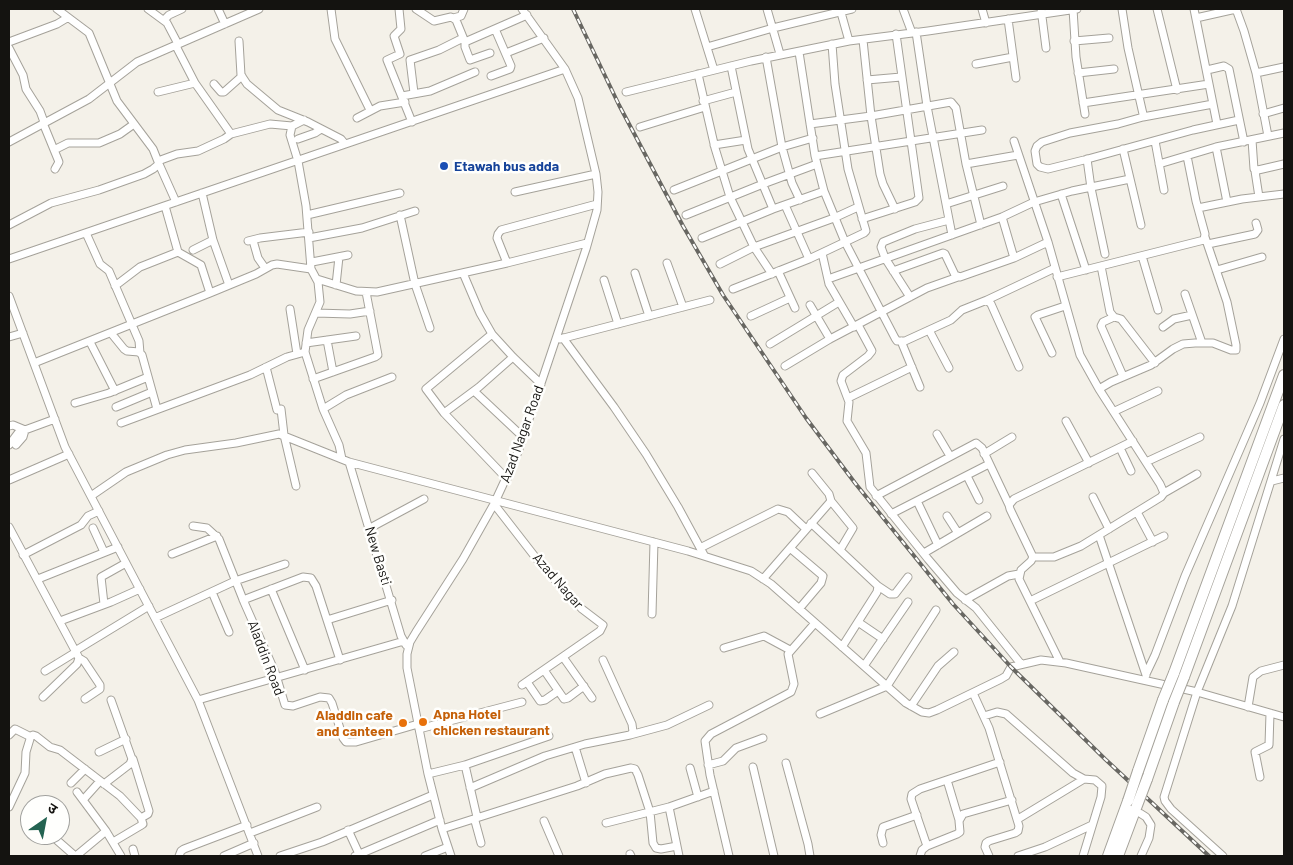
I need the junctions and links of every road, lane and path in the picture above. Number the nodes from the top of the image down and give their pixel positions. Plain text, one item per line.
1 (57, 9) edge
2 (148, 9) edge
3 (182, 9) edge
4 (218, 9) edge
5 (260, 9) edge
6 (331, 9) edge
7 (399, 9) edge
8 (416, 9) edge
9 (464, 9) edge
10 (695, 9) edge
11 (767, 9) edge
12 (852, 9) edge
13 (903, 9) edge
14 (982, 9) edge
15 (1075, 9) edge
16 (1122, 9) edge
17 (1157, 9) edge
18 (1194, 9) edge
19 (1236, 9) edge
20 (841, 10) edge
21 (1042, 11) edge
22 (525, 12) edge
23 (67, 18) junction
24 (454, 18) junction
25 (1196, 18) junction
26 (1008, 19) junction
27 (164, 20) junction
28 (986, 23) junction
29 (225, 24) junction
30 (773, 28) junction
31 (495, 30) junction
32 (914, 33) junction
33 (896, 34) junction
34 (544, 38) junction
35 (1108, 38) dead end
36 (464, 40) junction
37 (863, 40) junction
38 (238, 41) dead end
39 (849, 41) junction
40 (9, 42) edge
41 (1074, 42) junction
42 (178, 44) junction
43 (832, 44) junction
44 (9, 48) edge
45 (707, 48) junction
46 (1046, 48) dead end
47 (799, 52) junction
48 (490, 53) dead end
49 (506, 53) junction
50 (780, 54) junction
51 (1014, 57) junction
52 (766, 58) junction
53 (976, 64) dead end
54 (731, 66) junction
55 (1284, 67) edge
56 (565, 69) junction
57 (1114, 69) dead end
58 (714, 70) junction
59 (1207, 70) junction
60 (475, 72) dead end
61 (1078, 73) junction
62 (1256, 73) junction
63 (698, 74) junction
64 (242, 76) junction
65 (491, 76) dead end
66 (901, 77) junction
67 (1016, 78) dead end
68 (867, 80) junction
69 (110, 83) junction
70 (195, 83) junction
71 (214, 84) dead end
72 (1209, 84) junction
73 (1176, 90) junction
74 (158, 92) dead end
75 (626, 92) dead end
76 (736, 92) junction
77 (414, 93) junction
78 (1139, 96) junction
79 (403, 99) junction
80 (1083, 103) junction
81 (704, 104) junction
82 (1213, 104) junction
83 (928, 106) junction
84 (1284, 108) edge
85 (370, 110) junction
86 (906, 110) junction
87 (1085, 114) dead end
88 (1263, 114) junction
89 (871, 116) junction
90 (1143, 117) junction
91 (357, 118) dead end
92 (304, 120) junction
93 (840, 120) junction
94 (1239, 120) junction
95 (412, 122) junction
96 (44, 124) junction
97 (134, 124) junction
98 (810, 124) junction
99 (1217, 124) junction
100 (292, 126) junction
101 (640, 127) dead end
102 (321, 129) junction
103 (982, 130) dead end
104 (961, 133) junction
105 (1284, 133) edge
106 (231, 134) junction
107 (1268, 136) junction
108 (813, 138) junction
109 (934, 138) junction
110 (298, 139) dead end
111 (746, 140) junction
112 (1252, 140) junction
113 (1014, 141) dead end
114 (1155, 141) junction
115 (9, 142) edge
116 (911, 142) junction
117 (1244, 142) junction
118 (345, 144) junction
119 (714, 145) junction
120 (782, 147) junction
121 (1216, 147) junction
122 (876, 148) junction
123 (1123, 149) junction
124 (54, 150) junction
125 (845, 151) junction
126 (1018, 155) junction
127 (815, 156) junction
128 (1187, 156) junction
129 (752, 159) junction
130 (1087, 159) junction
131 (298, 160) junction
132 (158, 163) junction
133 (817, 164) junction
134 (966, 164) junction
135 (1159, 164) junction
136 (1284, 164) edge
137 (54, 169) dead end
138 (1255, 171) junction
139 (721, 172) junction
140 (596, 174) junction
141 (790, 174) junction
142 (1130, 179) junction
143 (763, 184) junction
144 (1003, 186) dead end
145 (1091, 188) junction
146 (674, 190) dead end
147 (1164, 190) dead end
148 (824, 191) junction
149 (515, 192) dead end
150 (202, 193) junction
151 (400, 193) dead end
152 (973, 194) junction
153 (1061, 194) junction
154 (1284, 194) edge
155 (1259, 196) junction
156 (730, 198) junction
157 (800, 200) junction
158 (176, 202) junction
159 (1034, 202) junction
160 (1227, 202) junction
161 (597, 204) junction
162 (946, 204) junction
163 (785, 205) junction
164 (165, 206) junction
165 (858, 208) junction
166 (1198, 208) junction
167 (773, 209) junction
168 (895, 209) junction
169 (415, 210) dead end
170 (307, 215) junction
171 (400, 215) junction
172 (686, 215) dead end
173 (1002, 217) junction
174 (834, 218) junction
175 (862, 219) junction
176 (949, 220) junction
177 (741, 222) junction
178 (1256, 223) dead end
179 (9, 225) edge
180 (981, 225) junction
181 (1141, 225) dead end
182 (796, 231) junction
183 (86, 233) junction
184 (309, 235) junction
185 (952, 235) junction
186 (702, 238) dead end
187 (213, 240) junction
188 (1206, 240) junction
189 (844, 242) junction
190 (1048, 242) junction
191 (587, 243) junction
192 (754, 248) junction
193 (193, 250) dead end
194 (178, 252) junction
195 (822, 253) junction
196 (1105, 254) dead end
197 (348, 256) dead end
198 (1142, 256) junction
199 (339, 257) junction
200 (1262, 257) dead end
201 (885, 258) junction
202 (1014, 258) junction
203 (9, 259) edge
204 (810, 259) junction
205 (507, 263) junction
206 (667, 263) dead end
207 (720, 264) dead end
208 (311, 266) junction
209 (1101, 266) junction
210 (857, 267) junction
211 (265, 268) junction
212 (1055, 268) junction
213 (1086, 270) junction
214 (1217, 270) junction
215 (893, 271) junction
216 (463, 273) junction
217 (635, 273) dead end
218 (775, 273) junction
219 (958, 277) junction
220 (1057, 277) junction
221 (317, 279) junction
222 (828, 279) junction
223 (604, 280) dead end
224 (415, 284) junction
225 (229, 285) junction
226 (336, 285) junction
227 (115, 286) junction
228 (733, 289) dead end
229 (366, 292) junction
230 (210, 293) junction
231 (1185, 294) dead end
232 (9, 296) edge
233 (910, 297) junction
234 (790, 298) junction
235 (710, 300) dead end
236 (987, 300) junction
237 (839, 302) junction
238 (810, 305) dead end
239 (1065, 306) junction
240 (683, 307) junction
241 (795, 308) dead end
242 (290, 309) dead end
243 (1158, 310) dead end
244 (370, 311) junction
245 (882, 312) junction
246 (316, 313) junction
247 (1192, 315) junction
248 (649, 316) junction
249 (750, 316) dead end
250 (816, 316) junction
251 (1114, 316) junction
252 (618, 324) junction
253 (131, 325) junction
254 (856, 326) junction
255 (1163, 327) dead end
256 (430, 328) dead end
257 (929, 330) junction
258 (23, 333) junction
259 (112, 333) junction
260 (492, 334) junction
261 (356, 336) dead end
262 (9, 337) edge
263 (563, 338) junction
264 (830, 339) junction
265 (1284, 339) edge
266 (327, 340) junction
267 (555, 340) junction
268 (90, 342) junction
269 (901, 342) junction
270 (306, 343) junction
271 (1202, 343) junction
272 (770, 344) dead end
273 (305, 352) junction
274 (140, 353) junction
275 (1052, 353) dead end
276 (296, 354) junction
277 (513, 357) junction
278 (34, 363) junction
279 (1155, 363) junction
280 (785, 366) dead end
281 (266, 367) junction
282 (912, 367) junction
283 (1018, 367) dead end
284 (949, 368) dead end
285 (333, 372) junction
286 (1284, 375) edge
287 (1123, 376) junction
288 (148, 377) junction
289 (392, 377) dead end
290 (313, 378) junction
291 (541, 384) junction
292 (920, 388) dead end
293 (1100, 390) junction
294 (114, 391) junction
295 (474, 391) junction
296 (1158, 391) dead end
297 (152, 392) junction
298 (848, 398) junction
299 (75, 403) dead end
300 (1284, 405) edge
301 (116, 407) dead end
302 (157, 409) junction
303 (323, 409) junction
304 (1114, 411) junction
305 (444, 413) junction
306 (55, 419) junction
307 (1066, 421) dead end
308 (121, 423) dead end
309 (9, 426) edge
310 (23, 430) junction
311 (937, 434) dead end
312 (284, 435) junction
313 (1200, 436) dead end
314 (523, 437) junction
315 (1012, 437) dead end
316 (1284, 439) edge
317 (1133, 441) junction
318 (12, 445) edge
319 (1120, 448) junction
320 (69, 454) junction
321 (984, 454) junction
322 (950, 456) junction
323 (346, 460) junction
324 (1146, 462) junction
325 (1089, 463) junction
326 (989, 464) junction
327 (1132, 471) dead end
328 (812, 473) dead end
329 (1197, 474) dead end
330 (966, 476) junction
331 (1284, 478) edge
332 (507, 479) junction
333 (9, 480) edge
334 (1272, 481) junction
335 (296, 486) dead end
336 (1164, 493) junction
337 (91, 496) junction
338 (876, 496) junction
339 (1093, 497) dead end
340 (424, 499) dead end
341 (979, 500) dead end
342 (831, 501) junction
343 (917, 501) junction
344 (495, 502) junction
345 (1009, 504) junction
346 (99, 511) junction
347 (1137, 512) junction
348 (891, 514) junction
349 (947, 516) dead end
350 (987, 516) dead end
351 (193, 526) dead end
352 (808, 526) junction
353 (9, 527) edge
354 (93, 528) dead end
355 (370, 528) junction
356 (1109, 529) junction
357 (958, 533) junction
358 (1099, 535) junction
359 (217, 536) junction
360 (1164, 536) dead end
361 (654, 542) junction
362 (1153, 542) junction
363 (938, 545) junction
364 (118, 546) junction
365 (700, 548) junction
366 (790, 548) junction
367 (840, 550) junction
368 (104, 552) junction
369 (172, 554) dead end
370 (924, 554) junction
371 (23, 555) junction
372 (704, 555) junction
373 (1033, 557) junction
374 (126, 563) junction
375 (1109, 563) junction
376 (285, 564) dead end
377 (1019, 574) junction
378 (908, 577) dead end
379 (38, 579) junction
380 (763, 579) junction
381 (235, 581) junction
382 (878, 586) junction
383 (140, 589) junction
384 (270, 589) junction
385 (212, 592) junction
386 (243, 600) junction
387 (392, 600) junction
388 (965, 600) junction
389 (1030, 601) junction
390 (908, 602) dead end
391 (104, 604) junction
392 (149, 606) junction
393 (799, 609) junction
394 (936, 610) dead end
395 (652, 614) dead end
396 (155, 618) junction
397 (327, 620) junction
398 (60, 621) junction
399 (858, 622) junction
400 (815, 623) junction
401 (229, 632) dead end
402 (883, 639) junction
403 (404, 641) junction
404 (842, 647) junction
405 (724, 648) dead end
406 (408, 649) junction
407 (790, 650) junction
408 (954, 652) dead end
409 (77, 654) junction
410 (563, 657) junction
411 (340, 660) junction
412 (603, 660) dead end
413 (1060, 662) junction
414 (1021, 664) junction
415 (1284, 665) edge
416 (864, 666) junction
417 (45, 670) dead end
418 (305, 670) junction
419 (544, 670) junction
420 (1179, 675) junction
421 (276, 678) junction
422 (1147, 678) junction
423 (584, 686) junction
424 (887, 686) junction
425 (558, 691) junction
426 (1197, 692) junction
427 (973, 693) junction
428 (43, 697) dead end
429 (85, 698) dead end
430 (592, 698) dead end
431 (111, 700) dead end
432 (198, 700) junction
433 (1169, 701) junction
434 (522, 702) dead end
435 (709, 705) dead end
436 (912, 706) junction
437 (1248, 707) junction
438 (1270, 713) junction
439 (820, 714) dead end
440 (984, 716) junction
441 (1284, 717) edge
442 (418, 727) junction
443 (9, 735) edge
444 (630, 735) junction
445 (549, 736) dead end
446 (30, 737) junction
447 (126, 738) junction
448 (763, 738) dead end
449 (575, 747) junction
450 (99, 752) dead end
451 (132, 759) junction
452 (1000, 762) junction
453 (786, 763) dead end
454 (465, 765) junction
455 (708, 765) junction
456 (753, 767) dead end
457 (690, 768) dead end
458 (86, 769) junction
459 (428, 774) junction
460 (1260, 777) dead end
461 (1084, 779) junction
462 (947, 780) junction
463 (102, 782) junction
464 (586, 782) junction
465 (71, 783) dead end
466 (470, 788) junction
467 (714, 791) junction
468 (77, 792) dead end
469 (433, 795) junction
470 (698, 797) junction
471 (83, 800) junction
472 (1012, 800) junction
473 (1133, 806) junction
474 (9, 807) edge
475 (317, 807) dead end
476 (669, 807) junction
477 (650, 812) junction
478 (917, 815) junction
479 (477, 817) junction
480 (141, 818) junction
481 (1018, 819) junction
482 (440, 820) junction
483 (544, 821) dead end
484 (959, 821) junction
485 (606, 823) dead end
486 (247, 825) junction
487 (1092, 825) junction
488 (442, 829) junction
489 (106, 830) junction
490 (348, 830) junction
491 (250, 833) junction
492 (113, 842) junction
493 (254, 843) junction
494 (481, 843) dead end
495 (883, 843) dead end
496 (64, 845) edge
497 (677, 846) junction
498 (927, 846) junction
499 (448, 847) junction
500 (132, 849) dead end
501 (78, 856) edge
502 (121, 856) edge
503 (136, 856) edge
504 (179, 856) edge
505 (224, 856) edge
506 (258, 856) edge
507 (280, 856) edge
508 (358, 856) edge
509 (425, 856) edge
510 (451, 856) edge
511 (559, 856) edge
512 (679, 856) edge
513 (729, 856) edge
514 (774, 856) edge
515 (810, 856) edge
516 (920, 856) edge
517 (988, 856) edge
518 (1018, 856) edge
519 (1082, 856) edge
520 (1108, 856) edge
521 (1118, 856) edge
522 (1142, 856) edge
523 (1223, 856) edge

1 - 23 street
2 - 27 street
3 - 27 street
4 - 29 street
5 - 29 street
6 - 85 street
7 - 79 street
8 - 24 street
9 - 24 street
10 - 45 street
11 - 30 street
12 - 20 street
13 - 32 street
14 - 28 street
15 - 21 street
15 - 41 street
16 - 78 street
17 - 73 street
18 - 25 street
19 - 25 street
19 - 62 street
20 - 30 street
20 - 39 street
21 - 26 street
21 - 46 street
22 - 31 street
22 - 34 street, Azad Nagar Road
23 - 40 street
23 - 69 street
24 - 36 street
25 - 59 street
26 - 28 street
26 - 51 street
27 - 42 street
28 - 32 street
29 - 42 street
30 - 45 street
30 - 50 street
31 - 36 street
31 - 49 street
32 - 33 street
32 - 83 street
33 - 37 street
33 - 66 street
34 - 49 street
34 - 56 street, Azad Nagar Road
35 - 41 street
36 - 48 street
36 - 77 street
37 - 39 street
37 - 68 street
38 - 64 street
39 - 43 street
41 - 61 street
42 - 69 street
42 - 70 street
43 - 47 street
43 - 93 street
44 - 96 street
45 - 58 street
47 - 50 street
47 - 98 street
49 - 65 street
50 - 52 street
51 - 53 street
51 - 67 street
52 - 54 street
52 - 120 street
54 - 58 street
54 - 76 street
55 - 62 street
56 - 95 street
56 - 140 street, Azad Nagar Road
57 - 61 street
58 - 63 street
59 - 72 street
59 - 94 street
60 - 77 street
61 - 80 street
62 - 88 street
63 - 75 street
63 - 81 street
64 - 71 street
64 - 92 street
66 - 68 street
66 - 86 street
68 - 89 street
69 - 96 street
69 - 97 street
70 - 74 street
70 - 106 street
72 - 73 street
72 - 82 street
73 - 78 street
76 - 81 street
76 - 111 street
77 - 79 street
78 - 80 street
78 - 90 street
79 - 85 street
79 - 95 street
80 - 87 street
81 - 101 street
81 - 119 street
82 - 90 street
82 - 99 street
83 - 86 street
83 - 104 street
83 - 109 street
84 - 88 street
85 - 91 street
86 - 89 street
86 - 116 street
88 - 107 street
89 - 93 street
89 - 122 street
90 - 130 street
92 - 100 street
92 - 102 street
93 - 98 street
93 - 125 street
94 - 99 street
94 - 117 street
95 - 118 street
96 - 115 street
96 - 124 street
97 - 124 street
97 - 132 street
98 - 108 street
99 - 114 street
100 - 106 street
100 - 131 street
102 - 110 street
102 - 118 street
103 - 104 street
104 - 109 street
104 - 134 street
105 - 107 street
106 - 132 street
107 - 112 street
108 - 120 street
108 - 127 street
109 - 116 street
109 - 162 street
111 - 119 street
111 - 129 street
112 - 117 street
112 - 138 street
113 - 126 street
114 - 123 street
114 - 135 street
116 - 122 street
116 - 168 street
117 - 121 street
118 - 131 street
119 - 139 street
120 - 129 street
120 - 141 street
121 - 128 street
121 - 160 street
122 - 125 street
122 - 168 street
123 - 130 street
123 - 142 street
124 - 137 street
125 - 127 street
125 - 165 street
126 - 134 street
126 - 159 street
127 - 133 street
128 - 135 street
128 - 166 street
129 - 139 street
129 - 143 street
130 - 145 street
131 - 150 street
131 - 170 street
132 - 158 street
132 - 179 street
133 - 141 street
133 - 148 street
134 - 152 street
135 - 147 street
136 - 138 street
138 - 155 street
139 - 146 street
139 - 156 street
140 - 149 street
140 - 161 street, Azad Nagar Road
141 - 143 street
141 - 157 street
142 - 145 street
142 - 181 street
143 - 156 street
143 - 167 street
144 - 152 street
145 - 153 street
145 - 196 street
148 - 157 street
148 - 174 street
150 - 158 street
150 - 187 street
151 - 170 street
152 - 162 street
152 - 180 street
153 - 159 street
153 - 213 street
154 - 155 street
155 - 160 street
156 - 172 street
156 - 177 street
157 - 163 street
158 - 164 street
159 - 173 street
159 - 190 street
160 - 166 street
161 - 191 street, Azad Nagar Road
161 - 205 street
162 - 176 street
163 - 167 street
163 - 182 street
164 - 183 street
164 - 194 street
165 - 174 street
165 - 175 street
166 - 188 street
167 - 177 street
168 - 175 street
169 - 171 street
170 - 184 street
171 - 184 street
171 - 224 street
173 - 180 street
173 - 202 street
174 - 182 street
174 - 189 street
175 - 189 street
176 - 185 street
176 - 201 street
177 - 186 street
177 - 192 street
178 - 188 street
180 - 185 street
182 - 192 street
182 - 204 street
183 - 203 street
183 - 227 street
184 - 208 street
184 - 211 street
185 - 201 street
187 - 193 street
187 - 225 street
188 - 198 street
188 - 214 street
189 - 195 street
189 - 210 street
190 - 202 street
190 - 212 street
191 - 205 street
191 - 267 street, Azad Nagar Road
192 - 207 street
192 - 218 street
194 - 227 street
194 - 230 street
195 - 204 street
195 - 222 street
197 - 199 street
198 - 209 street
198 - 243 street
199 - 208 street
199 - 226 street
200 - 214 street
201 - 210 street
201 - 215 street
202 - 219 street
204 - 218 street
205 - 216 street
206 - 240 street
208 - 211 street
208 - 221 street
209 - 213 street
209 - 251 street
210 - 222 street
210 - 245 street
211 - 225 street
212 - 220 street
212 - 236 street
213 - 220 street
214 - 271 street
215 - 219 street
215 - 233 street
216 - 224 street
216 - 260 street
217 - 248 street
218 - 228 street
218 - 234 street
219 - 233 street
220 - 239 street
221 - 226 street
221 - 246 street
222 - 237 street
223 - 252 street
224 - 229 street
224 - 256 street
225 - 230 street
226 - 229 street
227 - 253 street
229 - 244 street
230 - 253 street
231 - 247 street
232 - 258 street
233 - 245 street
234 - 241 street
234 - 249 street
235 - 240 street
236 - 257 street
236 - 283 street
237 - 250 street
237 - 254 street
238 - 250 street
239 - 275 street
239 - 293 street
240 - 248 street
242 - 276 street
244 - 246 street
244 - 285 street
245 - 254 street
245 - 269 street
246 - 270 street
247 - 255 street
247 - 271 street
248 - 252 street
250 - 264 street
250 - 272 street
251 - 279 street
251 - 287 street
252 - 263 street
253 - 259 street
253 - 274 street
254 - 264 street
254 - 298 street
257 - 269 street
257 - 284 street
258 - 262 street
258 - 278 street
259 - 268 street
259 - 274 street
260 - 277 street
260 - 305 street
261 - 266 street
263 - 267 street
263 - 365 street
264 - 280 street
265 - 422 street
266 - 270 street
266 - 285 street
267 - 291 street, Azad Nagar Road
268 - 278 street
268 - 294 street
269 - 282 street
270 - 273 street
271 - 279 street
273 - 276 street
273 - 290 street, New Basti
274 - 288 street
276 - 281 street
277 - 291 street
277 - 295 street
278 - 306 street
279 - 287 street
281 - 302 street
281 - 312 street
282 - 292 street
282 - 298 street
285 - 290 street
286 - 420 highway
287 - 293 street
288 - 294 street
288 - 297 street
289 - 303 street
290 - 303 street, New Basti
291 - 314 street, Azad Nagar Road
293 - 304 street
294 - 299 street
295 - 305 street
295 - 314 street
296 - 304 street
297 - 301 street
297 - 302 street
298 - 338 street
300 - 420 highway
302 - 308 street
303 - 323 street, New Basti
304 - 317 street
305 - 332 street
306 - 310 street
306 - 320 street
307 - 325 street
309 - 310 street
310 - 318 street
311 - 322 street
312 - 323 street
312 - 335 street
312 - 337 street
313 - 324 street
314 - 332 street, Azad Nagar Road
315 - 321 street
316 - 334 street
317 - 319 street
317 - 324 street
319 - 325 street
319 - 327 street
320 - 333 street
320 - 337 street
321 - 322 street
321 - 326 street
322 - 338 street
323 - 344 street
323 - 355 street, New Basti
324 - 336 street
325 - 345 street
326 - 330 street
326 - 345 street
328 - 342 street
329 - 336 street
330 - 341 street
330 - 343 street
331 - 334 street
332 - 344 street, Azad Nagar Road
334 - 426 street
336 - 347 street
337 - 346 street
338 - 348 street
339 - 356 street
340 - 355 street
342 - 352 street
342 - 367 street
343 - 348 street
343 - 363 street
344 - 361 street
344 - 406 street, Azad Nagar Road
344 - 410 street, Azad Nagar
345 - 373 street
346 - 364 street
346 - 371 street
347 - 356 street
347 - 362 street
348 - 370 street
349 - 357 street
350 - 357 street
351 - 359 street
352 - 365 street
352 - 366 street
352 - 367 street
353 - 371 street
354 - 368 street
355 - 387 street, New Basti
356 - 358 street
357 - 363 street
358 - 373 street
358 - 375 street
359 - 369 street
359 - 381 street, Aladdin Road
360 - 362 street
361 - 372 street
361 - 395 street
362 - 375 street
363 - 370 street
364 - 368 street
364 - 374 street
365 - 372 street
366 - 380 street
366 - 393 street
367 - 382 street
368 - 379 street
370 - 388 street
371 - 379 street
372 - 380 street
373 - 377 street
374 - 383 street
374 - 391 street
375 - 389 street
375 - 422 street
376 - 381 street
377 - 388 street
377 - 389 street
378 - 382 street
379 - 398 street
380 - 393 street
381 - 385 street
381 - 386 street, Aladdin Road
382 - 399 street
383 - 391 street
383 - 392 street
384 - 386 street
384 - 397 street
384 - 418 street
385 - 396 street
385 - 401 street
386 - 421 street, Aladdin Road
387 - 397 street
387 - 403 street, New Basti
388 - 414 street
389 - 413 street
390 - 402 street
391 - 398 street
392 - 396 street
392 - 409 street
393 - 400 street
394 - 424 street
396 - 432 street
397 - 411 street
398 - 409 street
399 - 402 street
399 - 404 street
400 - 404 street
400 - 407 street
402 - 416 street
403 - 406 street, New Basti
403 - 411 street
404 - 416 street
405 - 407 street
406 - 442 street, Azad Nagar Road
407 - 455 street
408 - 436 street
409 - 417 street
409 - 428 street
409 - 429 street
410 - 419 street, Azad Nagar
410 - 423 street
411 - 418 street
412 - 444 street
413 - 414 street
413 - 422 street
414 - 427 street
415 - 437 street
416 - 424 street
418 - 421 street
419 - 425 street
419 - 425 street, Azad Nagar
420 - 433 highway, bridge
421 - 432 street
421 - 442 street, Aladdin Road
422 - 426 street
423 - 425 street
423 - 430 street
424 - 436 street
424 - 439 street
426 - 437 street
426 - 523 street
427 - 436 street
427 - 440 street
431 - 447 street
432 - 486 street
433 - 473 highway, bridge
433 - 473 highway, bridge
434 - 442 street
435 - 444 street
437 - 438 street
438 - 441 street
438 - 460 street
440 - 452 street
440 - 461 street
442 - 459 street, Azad Nagar Road
443 - 446 street
444 - 449 street
445 - 454 street
446 - 458 street
446 - 474 street
447 - 450 street
447 - 451 street
448 - 455 street
449 - 464 street
449 - 466 street
451 - 463 street
451 - 480 street
452 - 462 street
452 - 472 street
453 - 515 street
454 - 459 street
454 - 466 street
455 - 467 street
456 - 514 street
457 - 470 street
458 - 463 street
458 - 465 street
459 - 469 street, Azad Nagar Road
461 - 481 street
461 - 487 street
462 - 478 street
462 - 484 street
463 - 471 street
463 - 480 street
464 - 477 street
464 - 479 street
466 - 479 street
467 - 470 street
467 - 513 street
468 - 471 street
469 - 482 street, Azad Nagar Road
469 - 490 street
470 - 476 street
471 - 489 street
472 - 481 street
472 - 484 street
473 - 520 highway
473 - 521 highway
473 - 522 street
475 - 491 street
476 - 477 street
476 - 497 street
477 - 485 street
477 - 497 street
478 - 495 street
478 - 498 street
479 - 488 street
479 - 494 street
480 - 492 street
481 - 517 street
482 - 488 street, Azad Nagar Road
482 - 508 street
483 - 511 street
484 - 498 street
486 - 491 street
486 - 504 street
487 - 518 street
487 - 519 street
488 - 499 street, Azad Nagar Road
489 - 492 street
489 - 501 street
490 - 507 street
490 - 508 street
491 - 493 street
492 - 502 street
493 - 505 street
493 - 506 street
496 - 501 street
497 - 512 street
498 - 516 street
499 - 509 street
499 - 510 street, Azad Nagar Road
500 - 503 street

